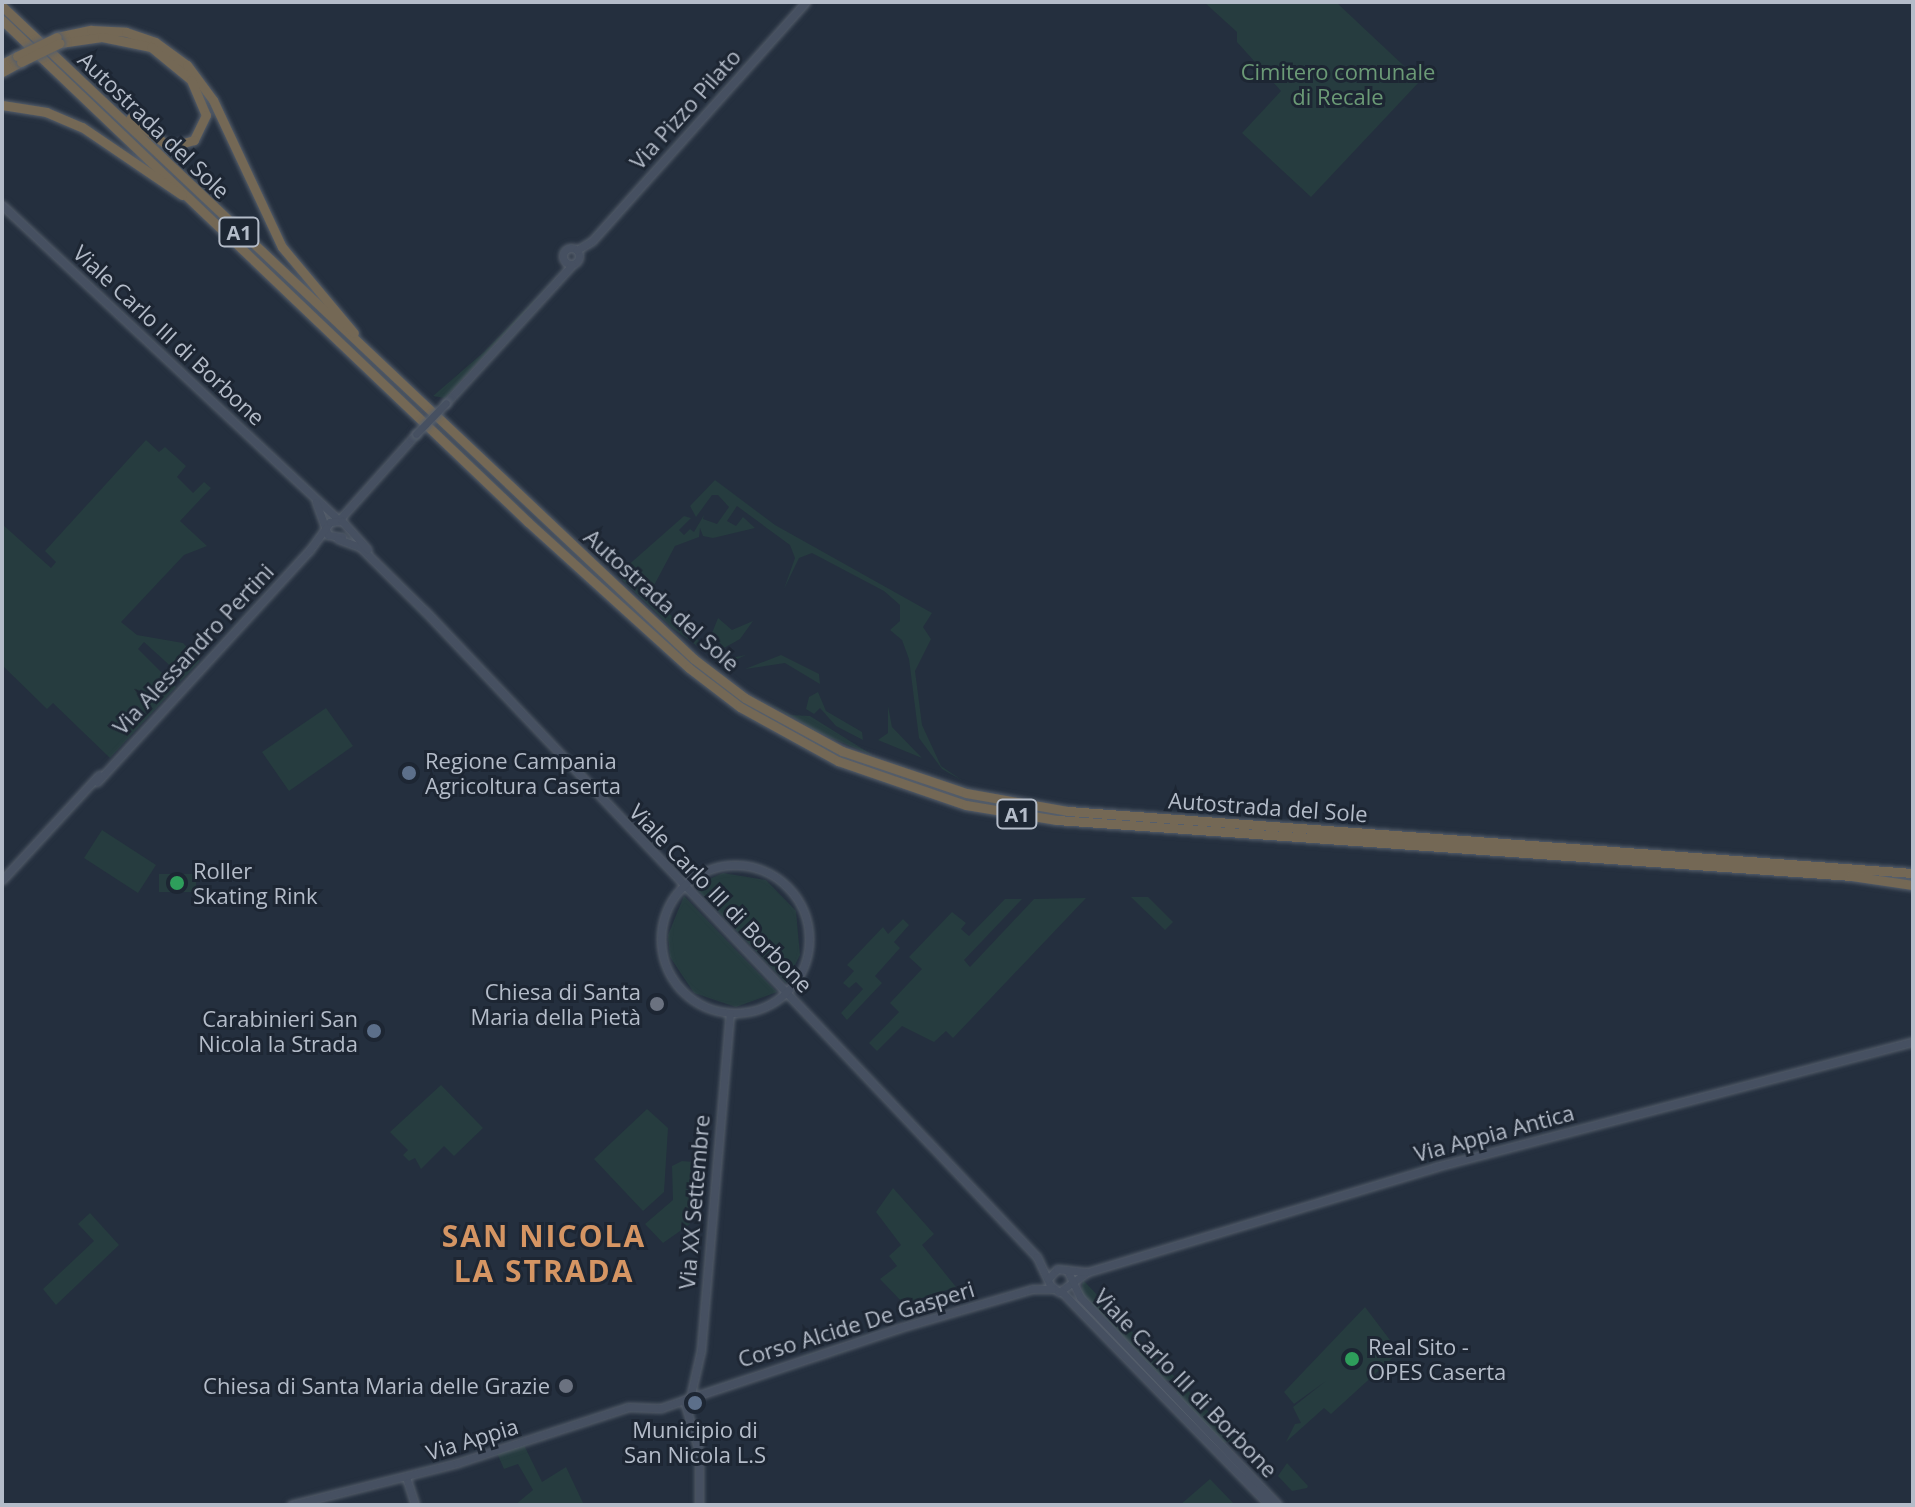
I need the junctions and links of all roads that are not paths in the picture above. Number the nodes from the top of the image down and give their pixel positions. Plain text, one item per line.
1 (806, 2) edge
2 (2, 6) edge
3 (2, 20) edge
4 (59, 40) junction
5 (19, 59) junction
6 (2, 64) edge
7 (2, 72) edge
8 (2, 105) edge
9 (109, 107) junction
10 (194, 201) junction
11 (2, 205) edge
12 (578, 254) junction
13 (564, 260) junction
14 (572, 265) junction
15 (560, 278) junction
16 (370, 355) junction
17 (311, 494) junction
18 (342, 523) junction
19 (326, 530) junction
20 (337, 539) junction
21 (309, 551) junction
22 (378, 564) junction
23 (1913, 873) edge
24 (2, 880) edge
25 (684, 885) junction
26 (1913, 885) edge
27 (786, 992) junction
28 (730, 1013) junction
29 (1913, 1042) edge
30 (1037, 1257) junction
31 (1057, 1269) junction
32 (1067, 1270) junction
33 (1088, 1272) junction
34 (1049, 1278) junction
35 (1072, 1283) junction
36 (1032, 1289) junction
37 (1052, 1289) junction
38 (1062, 1292) junction
39 (687, 1397) junction
40 (661, 1408) joint
41 (406, 1477) junction
42 (291, 1505) edge
43 (415, 1505) edge
44 (699, 1505) edge
45 (1269, 1505) edge
46 (1278, 1505) edge

1 - 12 street, Via Pizzo Pilato
2 - 9 highway, Autostrada del Sole / A1
3 - 10 highway, Autostrada del Sole / A1
4 - 5 highway, bridge
4 - 9 highway
4 - 16 highway
5 - 6 highway
5 - 7 highway
8 - 10 highway
9 - 16 highway, Autostrada del Sole / A1
10 - 26 highway, Autostrada del Sole / A1
11 - 17 street, Viale Carlo III di Borbone
12 - 13 street
12 - 14 street
13 - 14 street
13 - 15 street
14 - 15 street
15 - 18 street, bridge
16 - 23 highway, Autostrada del Sole / A1
17 - 18 street, Viale Carlo III di Borbone
17 - 19 street, Viale Carlo III di Borbone
18 - 19 street, Via Alessandro Pertini
18 - 20 street
18 - 22 street, Viale Carlo III di Borbone
19 - 20 street, Viale Carlo III di Borbone
19 - 21 street, Via Alessandro Pertini
20 - 21 street, Via Alessandro Pertini
20 - 22 street, Viale Carlo III di Borbone
21 - 24 street, Via Alessandro Pertini
22 - 25 street, Viale Carlo III di Borbone
25 - 27 street, Viale Carlo III di Borbone
25 - 27 street
25 - 28 street
27 - 28 street
27 - 30 street, Viale Carlo III di Borbone
28 - 39 street, Via XX Settembre
29 - 33 street, Via Appia Antica
30 - 31 street, Viale Carlo III di Borbone
30 - 34 street, Viale Carlo III di Borbone
31 - 32 street, Viale Carlo III di Borbone
31 - 34 street
32 - 33 street, Via Appia Antica
32 - 35 street, Viale Carlo III di Borbone
33 - 35 street, Via Appia Antica
34 - 36 street, Corso Alcide De Gasperi
34 - 37 street, Viale Carlo III di Borbone
35 - 38 street, Viale Carlo III di Borbone
35 - 46 street, Viale Carlo III di Borbone
36 - 37 street, Corso Alcide De Gasperi
36 - 39 street, Corso Alcide De Gasperi
37 - 38 street, Viale Carlo III di Borbone
38 - 45 street, Viale Carlo III di Borbone
39 - 40 street, Corso Alcide De Gasperi
39 - 44 street
40 - 41 street, Via Appia
41 - 42 street, Via Appia
41 - 43 street

